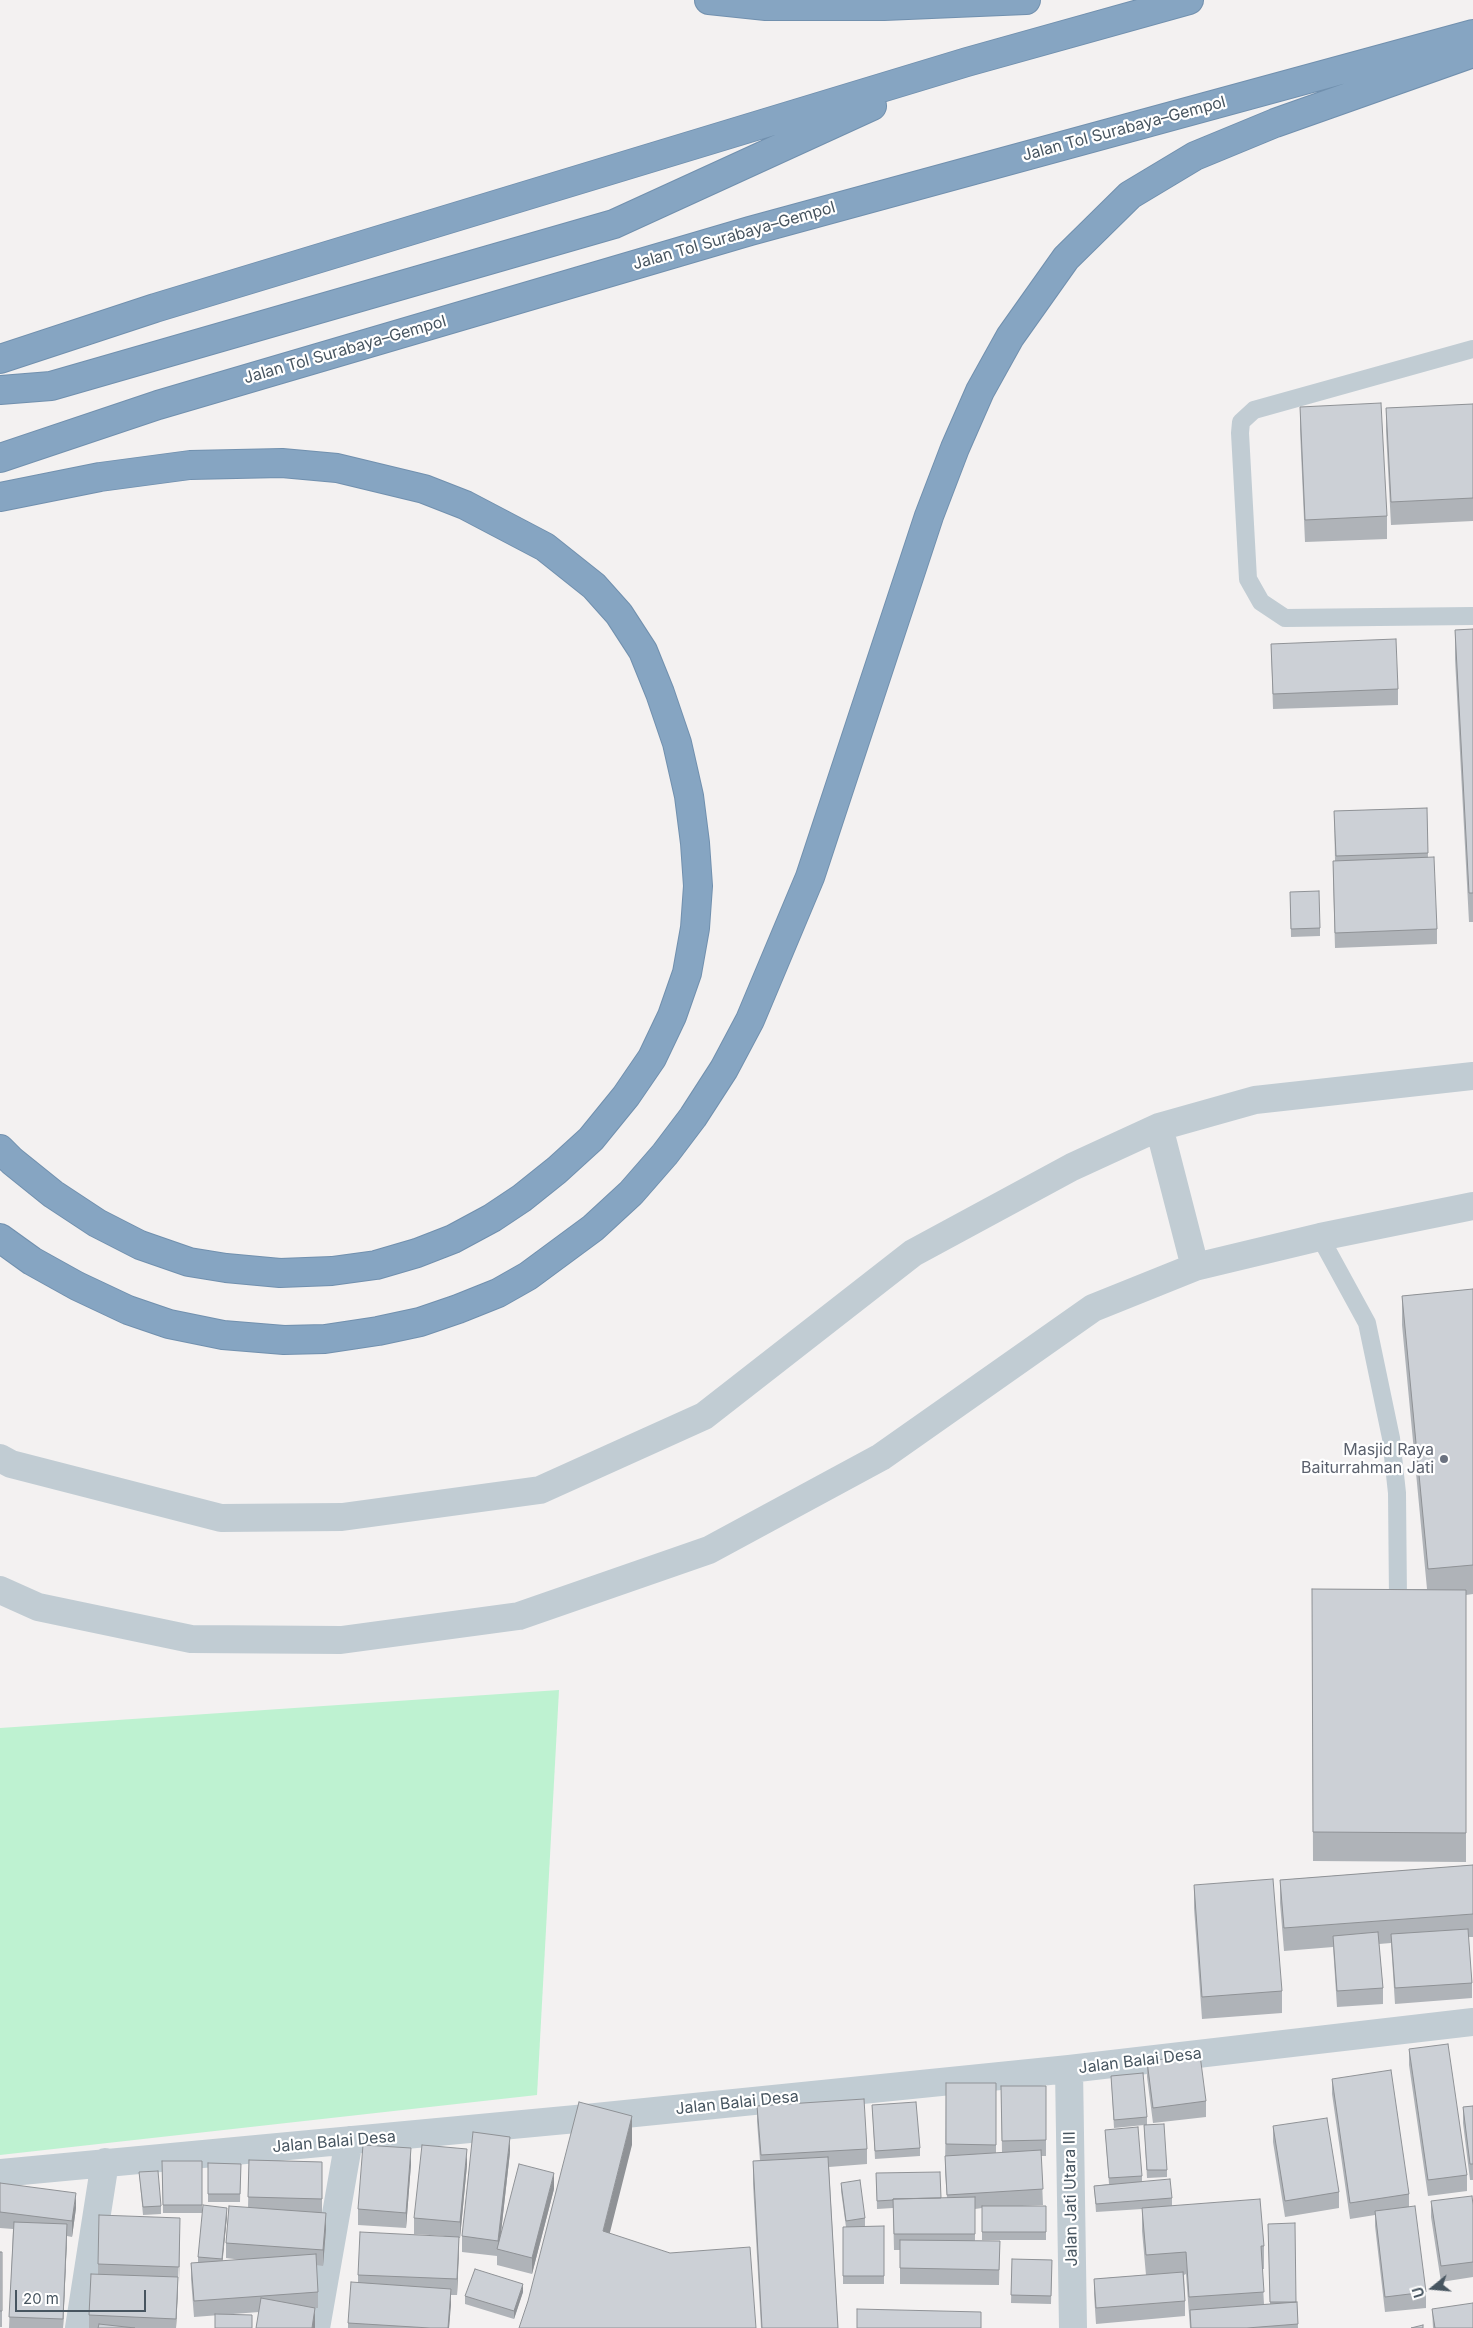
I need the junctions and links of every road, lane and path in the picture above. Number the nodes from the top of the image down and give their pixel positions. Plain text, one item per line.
1 (709, 0) edge
2 (1026, 0) edge
3 (1189, 0) edge
4 (1473, 34) edge
5 (1473, 53) edge
6 (967, 62) junction
7 (1473, 349) edge
8 (0, 359) edge
9 (0, 390) edge
10 (0, 458) edge
11 (0, 497) edge
12 (1473, 616) edge
13 (1473, 1076) edge
14 (1159, 1127) junction
15 (0, 1149) edge
16 (1473, 1206) edge
17 (1320, 1236) junction
18 (0, 1238) edge
19 (1195, 1267) junction
20 (4, 1468) edge
21 (0, 1590) edge
22 (1398, 1599) edge
23 (1473, 2022) edge
24 (1069, 2069) junction
25 (576, 2120) junction
26 (349, 2140) junction
27 (569, 2148) edge
28 (105, 2162) junction
29 (0, 2173) edge
30 (79, 2328) edge
31 (316, 2328) edge
32 (1073, 2328) edge

1 - 2 highway
3 - 6 highway
4 - 10 highway, Jalan Tol Surabaya–Gempol
5 - 18 highway
6 - 8 highway
6 - 9 highway
7 - 12 lane
11 - 15 highway
13 - 14 street
14 - 19 street
14 - 20 street
16 - 17 street
17 - 19 street
17 - 22 lane
19 - 21 street
23 - 24 street, Jalan Balai Desa
24 - 25 street, Jalan Balai Desa
24 - 32 street, Jalan Jati Utara III
25 - 26 street, Jalan Balai Desa
25 - 27 street
26 - 28 street, Jalan Balai Desa
26 - 31 street
28 - 29 street, Jalan Balai Desa
28 - 30 street

